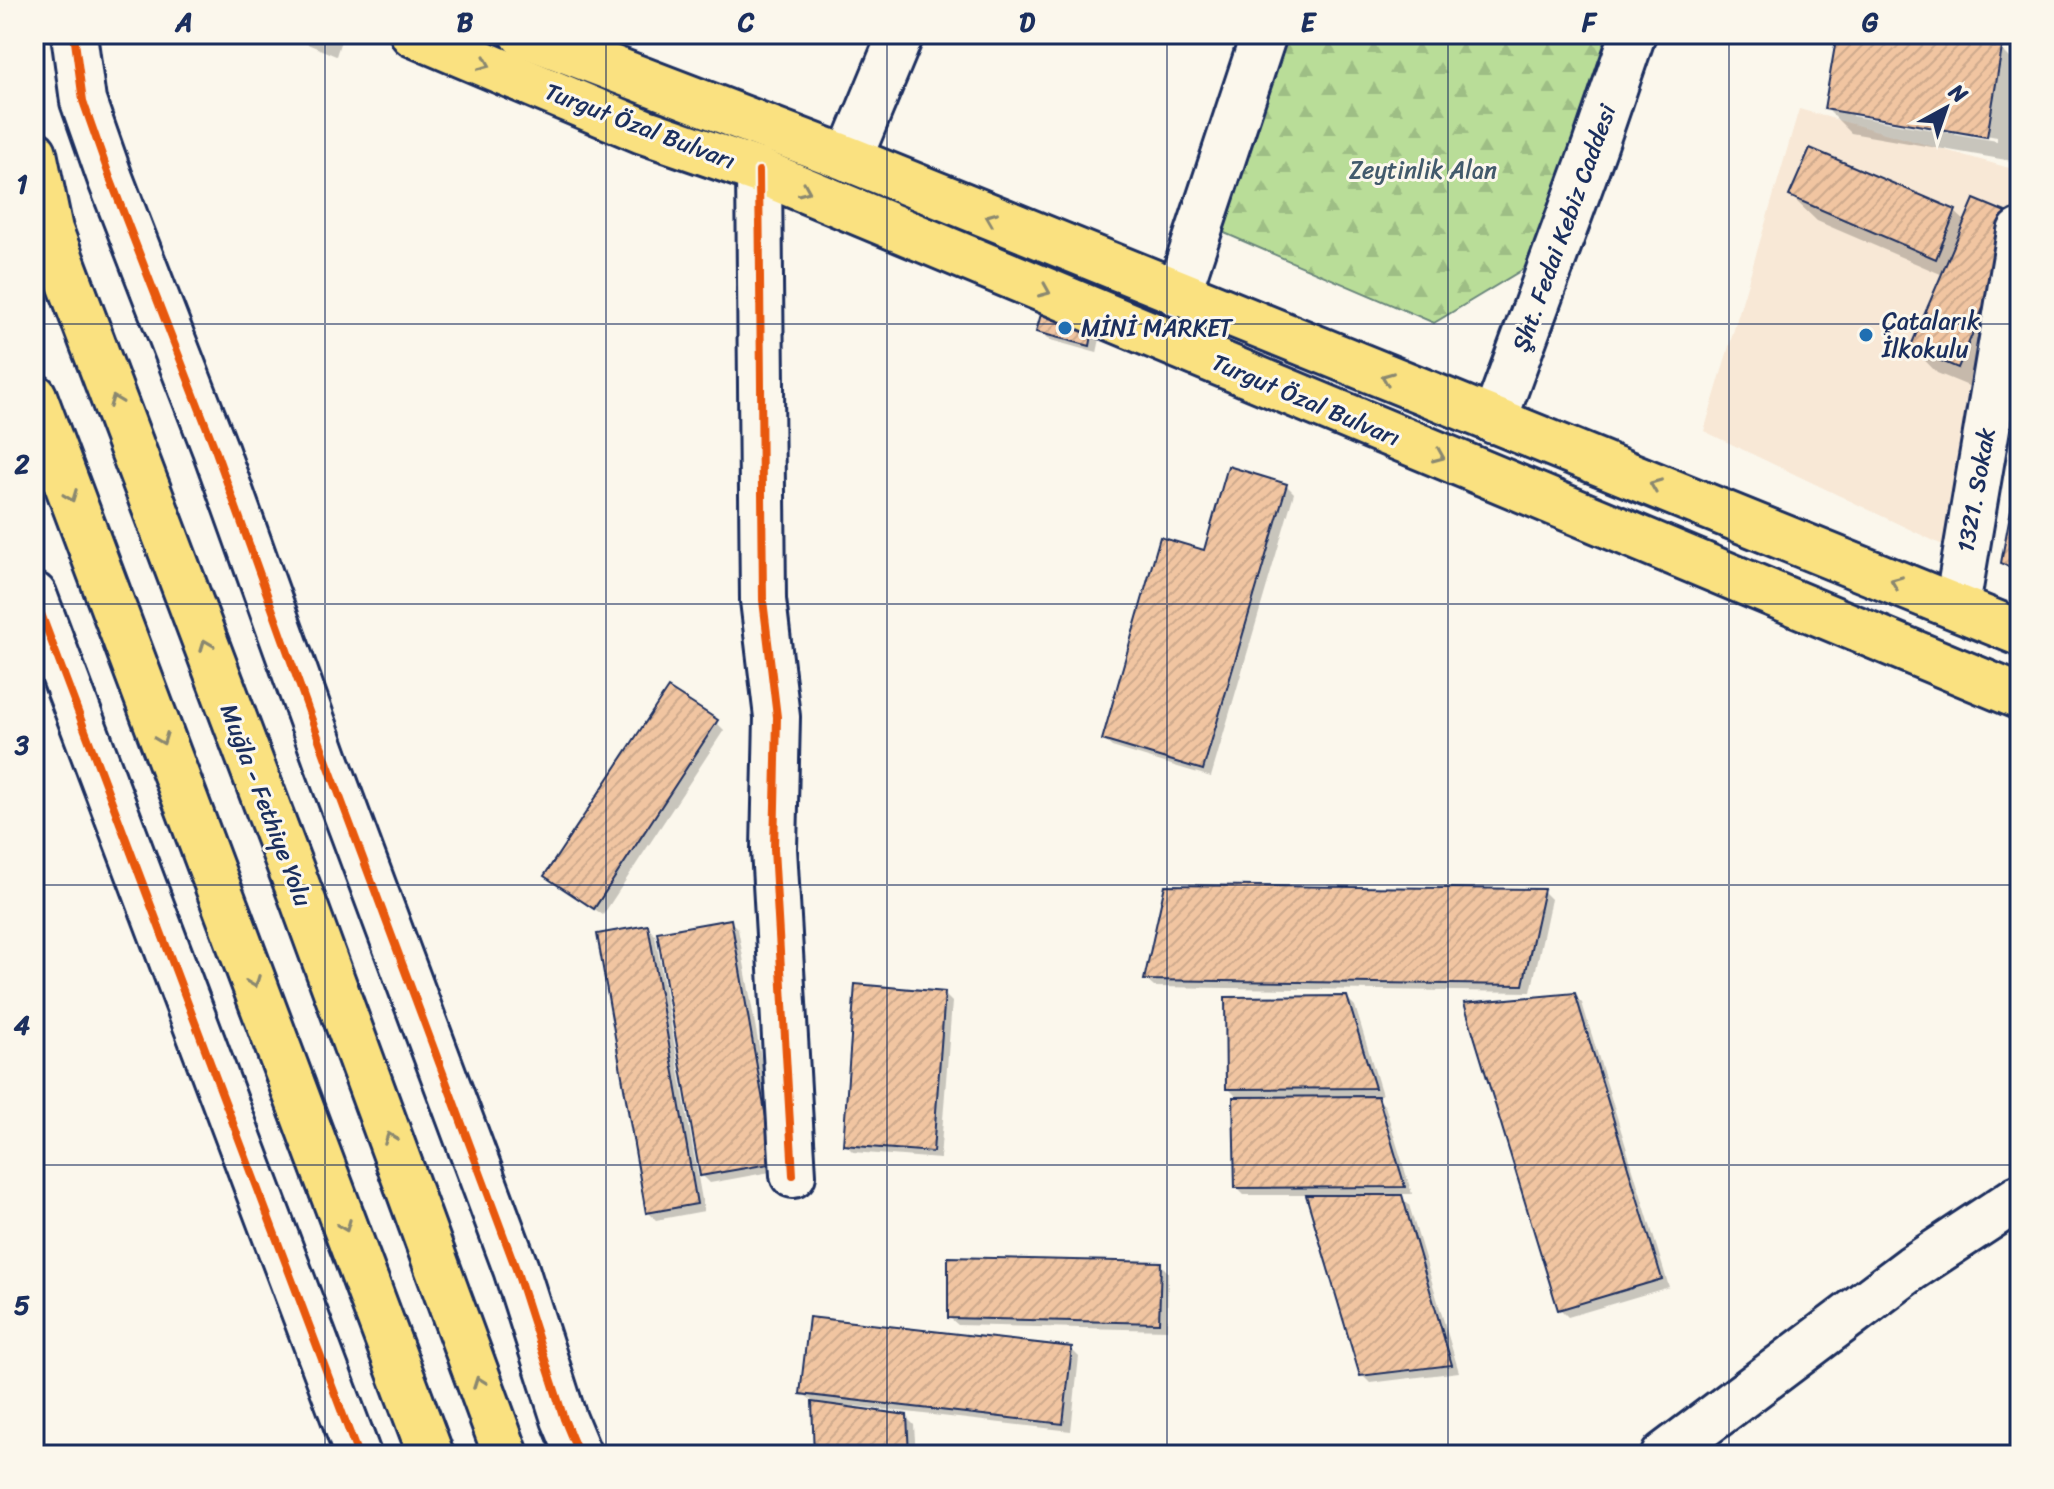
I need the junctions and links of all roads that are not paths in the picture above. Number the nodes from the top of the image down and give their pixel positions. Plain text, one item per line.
1 (74, 34) edge
2 (413, 34) edge
3 (523, 34) edge
4 (901, 34) edge
5 (1264, 34) edge
6 (1633, 34) edge
7 (34, 153) edge
8 (849, 159) junction
9 (759, 171) junction
10 (2020, 232) edge
11 (1178, 294) junction
12 (34, 396) edge
13 (1494, 421) junction
14 (34, 595) edge
15 (1957, 606) junction
16 (2020, 633) edge
17 (49, 679) edge
18 (2020, 697) edge
19 (793, 1175) dead end
20 (2020, 1197) edge
21 (358, 1455) edge
22 (431, 1455) edge
23 (506, 1455) edge
24 (579, 1455) edge
25 (1664, 1455) edge

1 - 24 street
2 -> 9 main road, Turgut Özal Bulvarı
3 - 8 main road, Turgut Özal Bulvarı
4 - 8 street
5 - 11 street
6 - 13 street, Şht. Fedai Kebiz Caddesi
23 -> 7 main road, Muğla - Fethiye Yolu
11 -> 8 main road, Turgut Özal Bulvarı
9 -> 18 main road, Turgut Özal Bulvarı
9 - 19 street
10 - 15 street, 1321. Sokak
13 -> 11 main road, Turgut Özal Bulvarı
12 -> 22 main road
15 -> 13 main road, Turgut Özal Bulvarı
14 - 17 street
15 - 16 main road, Turgut Özal Bulvarı
17 - 21 street
20 - 25 street

